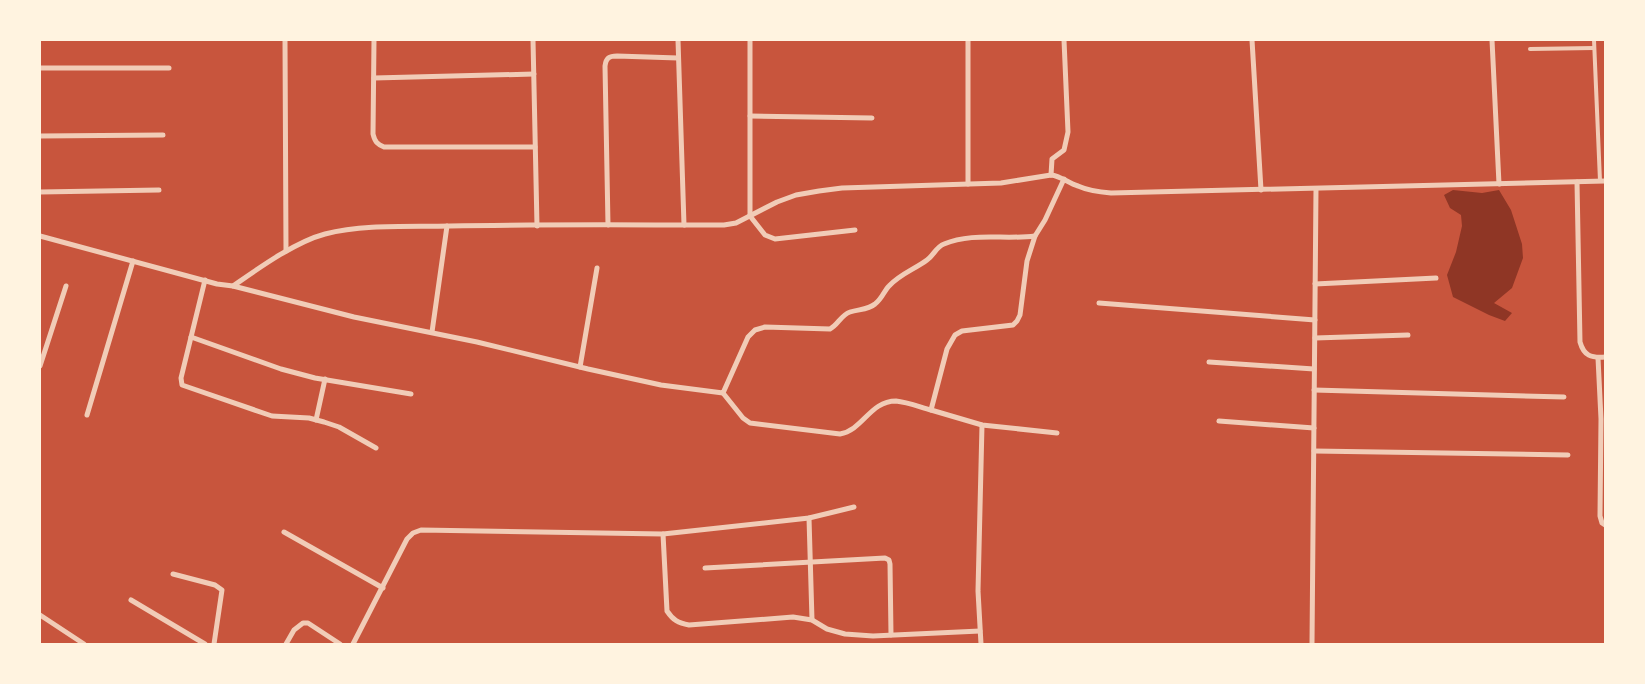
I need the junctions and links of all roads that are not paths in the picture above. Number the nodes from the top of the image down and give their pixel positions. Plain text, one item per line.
1 (285, 40) edge
2 (374, 40) edge
3 (533, 40) edge
4 (678, 40) edge
5 (750, 40) edge
6 (968, 40) edge
7 (1064, 40) edge
8 (1252, 40) edge
9 (1492, 40) edge
10 (1594, 40) edge
11 (1594, 48) junction
12 (1530, 49) dead end
13 (678, 58) junction
14 (40, 68) edge
15 (169, 68) dead end
16 (534, 74) junction
17 (374, 78) junction
18 (750, 116) junction
19 (872, 118) dead end
20 (163, 135) dead end
21 (40, 136) edge
22 (536, 146) junction
23 (1051, 175) junction
24 (1064, 179) junction
25 (1603, 181) edge
26 (1577, 182) junction
27 (968, 184) junction
28 (1499, 184) junction
29 (1316, 188) junction
30 (159, 190) dead end
31 (1261, 190) junction
32 (40, 192) edge
33 (750, 216) junction
34 (684, 225) junction
35 (447, 226) junction
36 (537, 226) junction
37 (608, 226) junction
38 (855, 230) dead end
39 (40, 236) edge
40 (1035, 236) junction
41 (286, 251) junction
42 (133, 261) junction
43 (597, 268) dead end
44 (1436, 278) dead end
45 (205, 280) junction
46 (1315, 284) junction
47 (66, 286) dead end
48 (233, 286) junction
49 (1099, 304) dead end
50 (1315, 320) junction
51 (432, 332) junction
52 (1408, 336) dead end
53 (191, 338) junction
54 (1315, 338) junction
55 (1605, 357) edge
56 (1598, 358) junction
57 (1209, 362) dead end
58 (40, 366) edge
59 (580, 367) junction
60 (1314, 369) junction
61 (325, 380) junction
62 (1314, 390) junction
63 (723, 393) junction
64 (410, 394) dead end
65 (1564, 397) dead end
66 (931, 410) junction
67 (87, 415) dead end
68 (1603, 418) edge
69 (316, 420) junction
70 (1219, 421) dead end
71 (982, 425) junction
72 (1314, 428) junction
73 (1057, 433) dead end
74 (376, 448) dead end
75 (1314, 451) junction
76 (1568, 455) dead end
77 (1603, 472) edge
78 (854, 507) dead end
79 (810, 518) junction
80 (1605, 525) edge
81 (284, 532) dead end
82 (663, 534) junction
83 (811, 562) junction
84 (705, 568) dead end
85 (173, 574) dead end
86 (383, 588) junction
87 (131, 600) dead end
88 (40, 615) edge
89 (812, 620) junction
90 (980, 631) junction
91 (891, 635) junction
92 (84, 644) edge
93 (205, 644) edge
94 (214, 644) edge
95 (286, 644) edge
96 (340, 644) edge
97 (353, 644) edge
98 (981, 644) edge
99 (1312, 644) edge

1 - 41 street
2 - 17 street
3 - 16 street
4 - 13 street
5 - 18 street
6 - 27 street
7 - 23 street
8 - 31 street
9 - 28 street
10 - 11 lane
11 - 12 lane
11 - 25 lane
13 - 34 street
13 - 37 street
14 - 15 street
16 - 17 street
16 - 22 street
17 - 22 street
18 - 19 street
18 - 33 street
20 - 21 street
22 - 36 street
23 - 24 street
23 - 27 street
24 - 31 street
24 - 40 street
25 - 26 street
26 - 28 street
26 - 56 street
27 - 33 street
28 - 29 street
29 - 31 street
29 - 46 street
30 - 32 street
33 - 34 street
33 - 38 street
34 - 37 street
35 - 36 street
35 - 41 street
35 - 51 street
36 - 37 street
39 - 42 street
40 - 63 street
40 - 66 street
41 - 48 street
42 - 45 street
42 - 67 street
43 - 59 street
44 - 46 street
45 - 48 street
45 - 53 street
46 - 50 street
47 - 58 street
48 - 51 street
49 - 50 street
50 - 54 street
51 - 59 street
52 - 54 street
53 - 61 street
53 - 69 street
54 - 60 street
55 - 56 street
56 - 68 street
57 - 60 street
59 - 63 street
60 - 62 street
61 - 64 street
61 - 69 street
62 - 65 street
62 - 72 street
63 - 66 street
66 - 71 street
68 - 77 street
69 - 74 street
70 - 72 street
71 - 73 street
71 - 90 street
72 - 75 street
75 - 76 street
75 - 99 street
77 - 80 street
78 - 79 street
79 - 82 street
79 - 83 street
81 - 86 street
82 - 86 street
82 - 89 street
83 - 84 street
83 - 89 street
83 - 91 street
85 - 94 street
86 - 97 street
87 - 93 street
88 - 92 street
89 - 91 street
90 - 91 street
90 - 98 street
95 - 96 street

